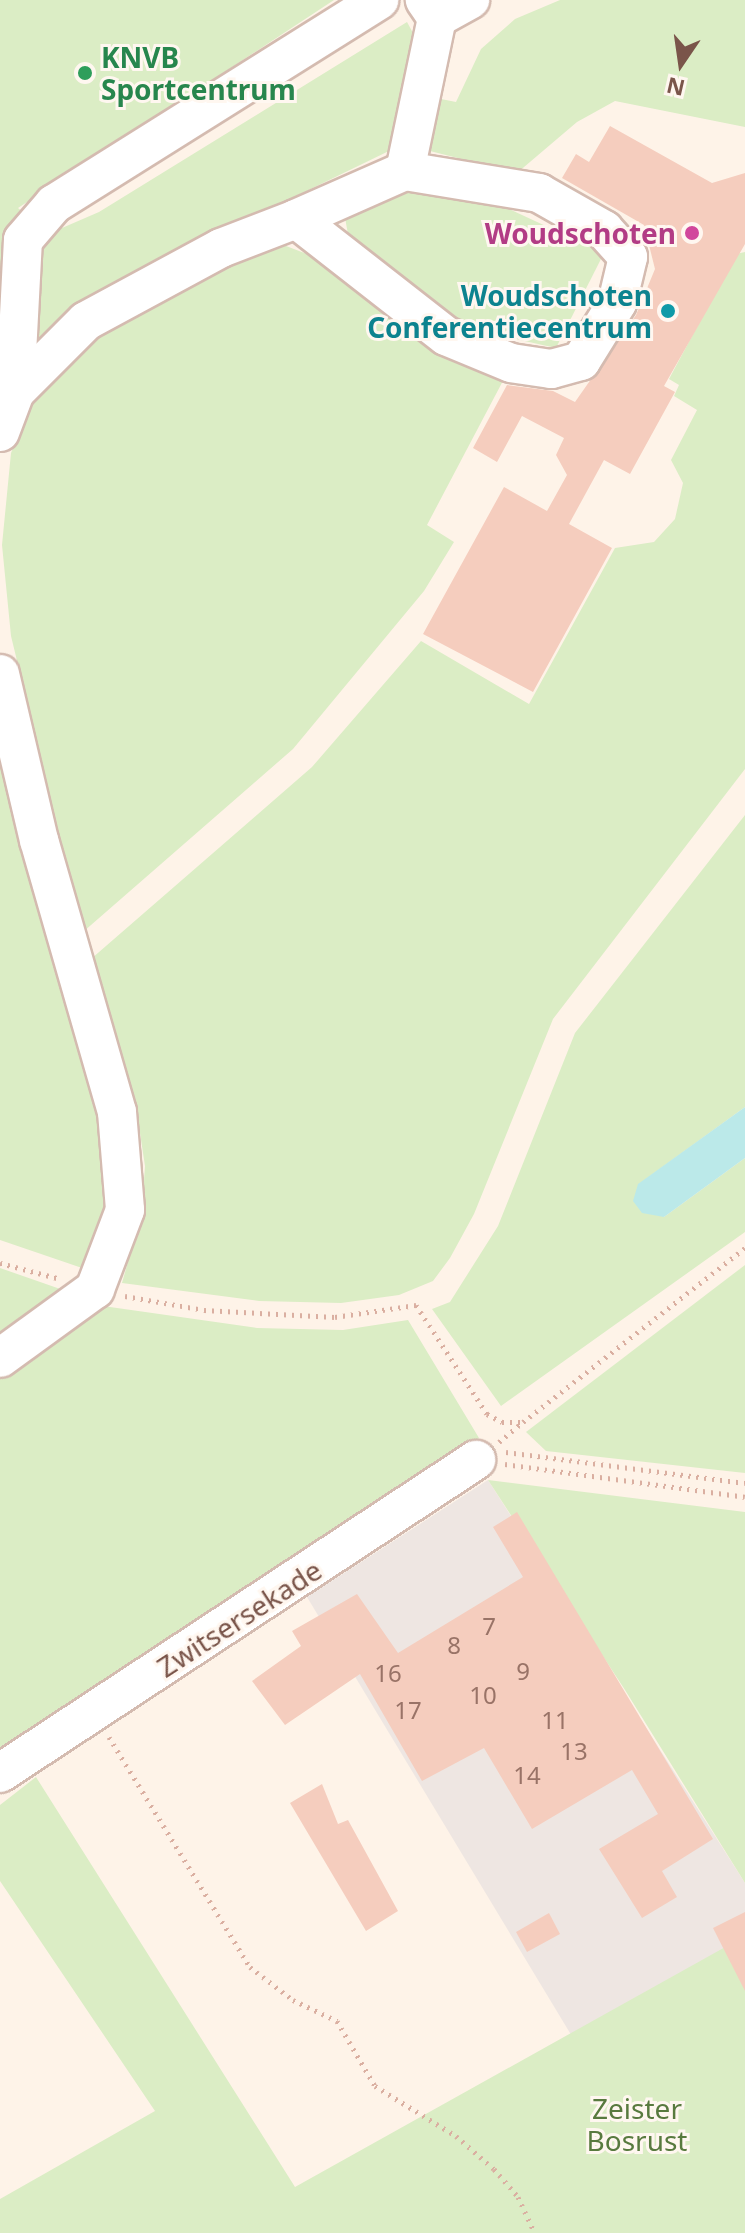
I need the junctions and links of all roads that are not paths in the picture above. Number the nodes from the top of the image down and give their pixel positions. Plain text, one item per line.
1 (379, 0) edge
2 (470, 0) edge
3 (431, 9) edge
4 (405, 171) junction
5 (296, 219) junction
6 (15, 392) junction
7 (0, 432) edge
8 (0, 674) edge
9 (0, 1358) edge
10 (476, 1460) road end
11 (0, 1773) edge

1 - 6 street
2 - 3 street
3 - 4 street
4 - 5 street
4 - 5 street
5 - 6 street
6 - 7 street
8 - 9 street
10 - 11 street, Zwitsersekade

